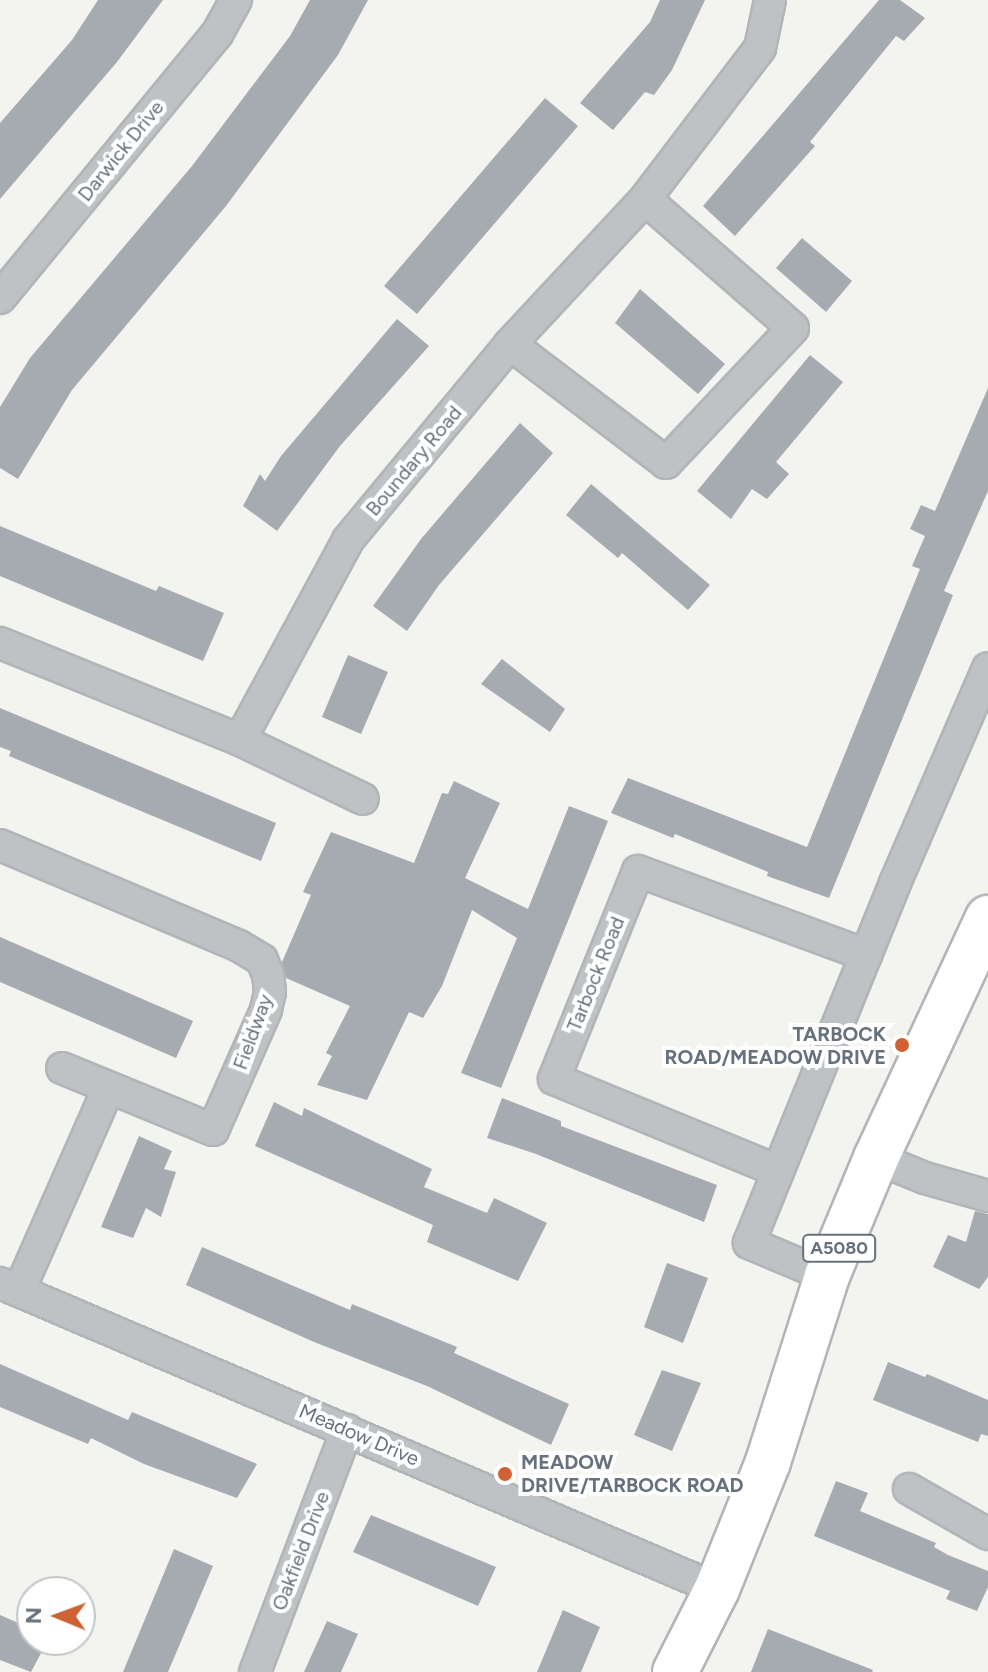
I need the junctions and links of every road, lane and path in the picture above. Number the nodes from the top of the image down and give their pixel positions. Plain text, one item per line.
1 (236, 0) edge
2 (770, 0) edge
3 (645, 199) junction
4 (0, 298) edge
5 (510, 344) junction
6 (0, 643) edge
7 (988, 668) edge
8 (240, 740) junction
9 (363, 799) dead end
10 (0, 845) edge
11 (988, 918) edge
12 (866, 955) junction
13 (62, 1068) dead end
14 (108, 1089) junction
15 (876, 1158) junction
16 (778, 1171) junction
17 (988, 1196) edge
18 (827, 1276) junction
19 (10, 1287) edge
20 (347, 1430) junction
21 (909, 1489) dead end
22 (988, 1534) edge
23 (717, 1589) junction
24 (255, 1672) edge
25 (675, 1672) edge

1 - 4 street, Darwick Drive
2 - 3 street, Boundary Road
3 - 5 street, Boundary Road
3 - 5 street
5 - 8 street, Boundary Road
6 - 8 street
7 - 12 street
8 - 9 street
10 - 14 street, Fieldway
11 - 15 main road, A5080
12 - 16 street
12 - 16 street, Tarbock Road
13 - 14 street, Fieldway
14 - 19 street
15 - 17 street
15 - 18 main road, A5080
16 - 18 street
18 - 23 main road, A5080
19 - 20 street, Meadow Drive
20 - 23 street, Meadow Drive
20 - 24 street, Oakfield Drive
21 - 22 street
23 - 25 main road, A5080

